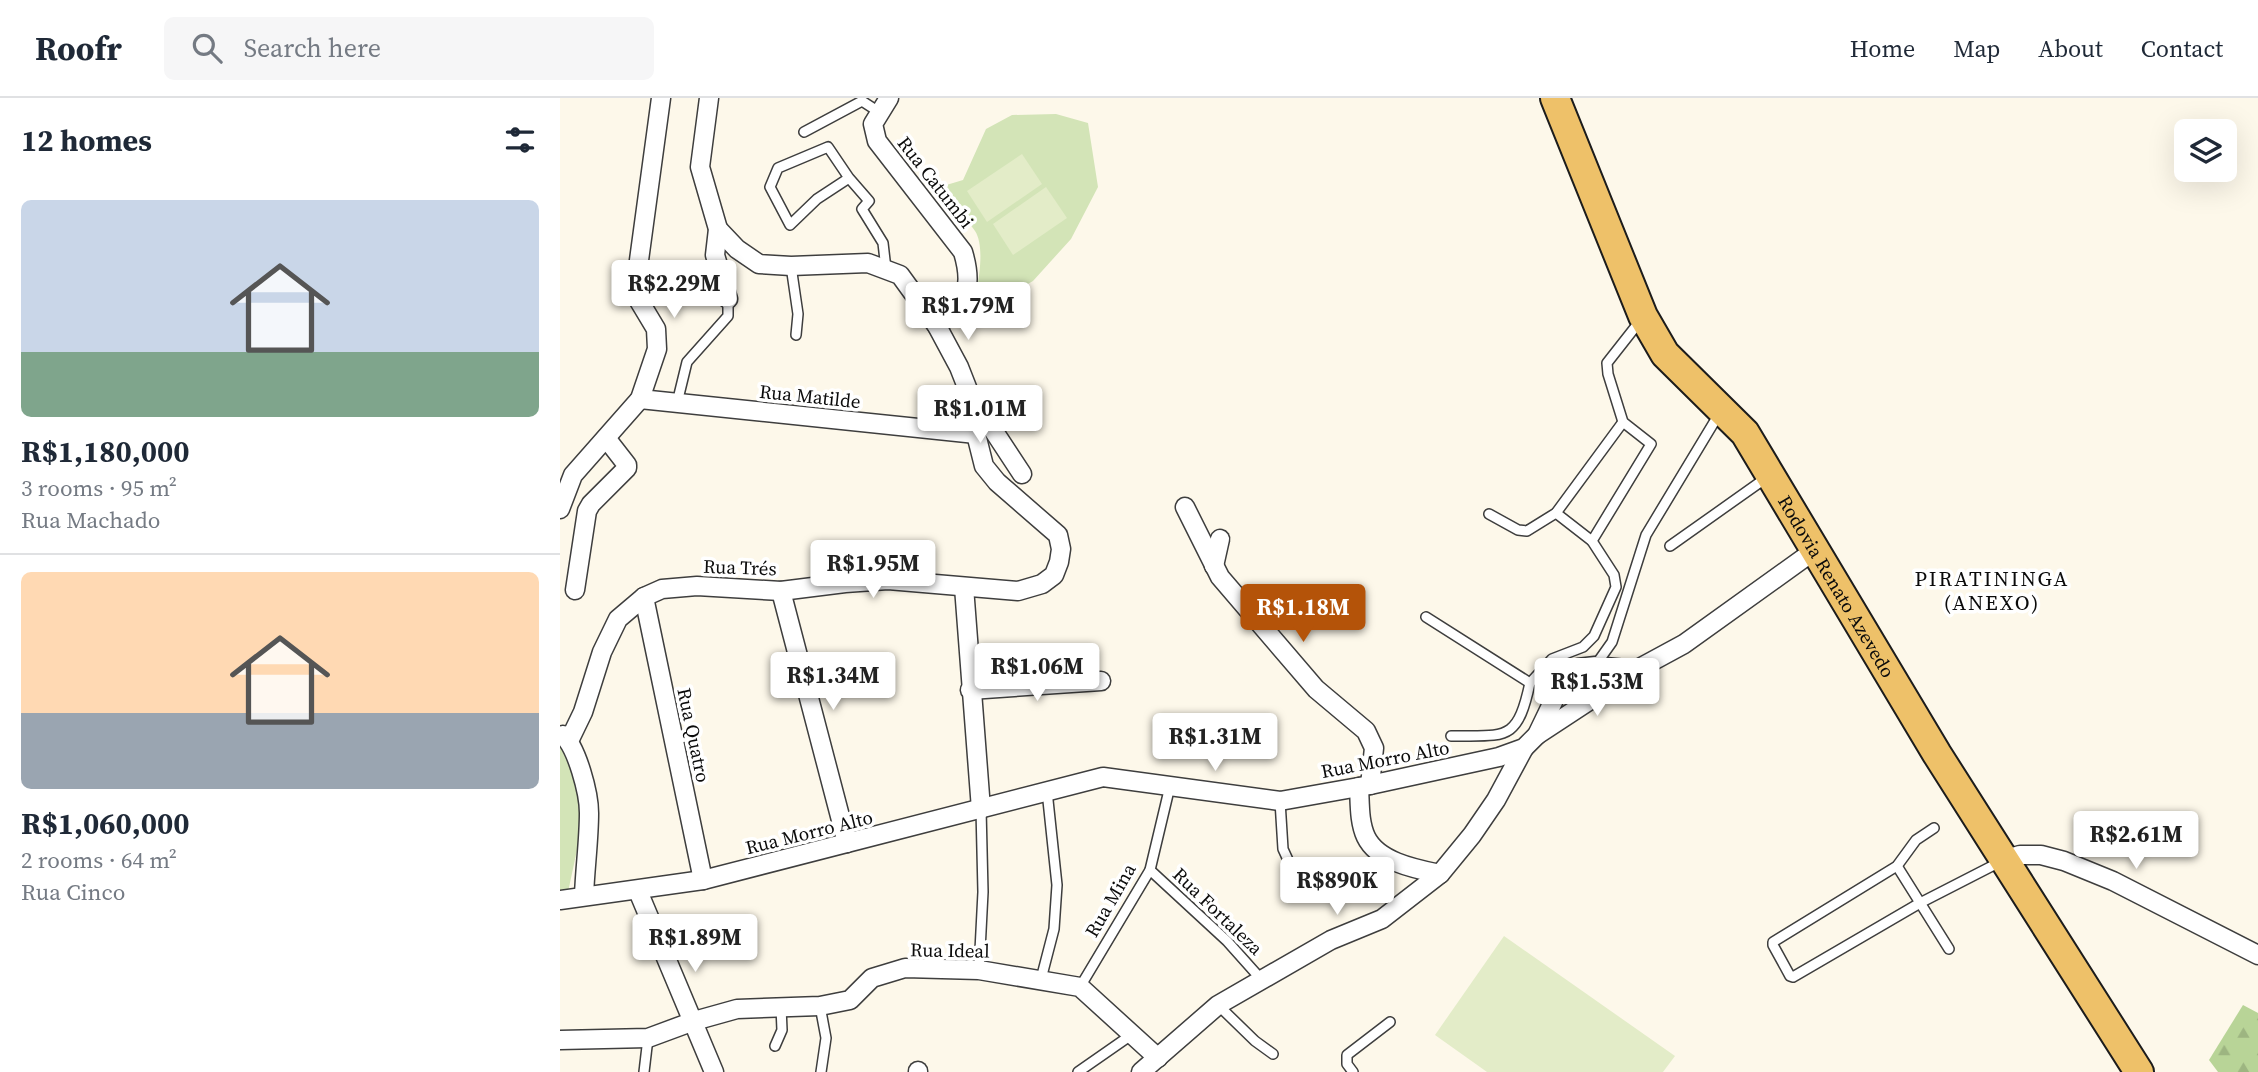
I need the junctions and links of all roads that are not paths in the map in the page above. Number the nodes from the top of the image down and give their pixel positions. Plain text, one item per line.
1 (661, 98) edge
2 (709, 98) edge
3 (1555, 98) edge
4 (884, 105) edge
5 (804, 132) dead end
6 (849, 178) junction
7 (718, 229) junction
8 (792, 266) junction
9 (886, 269) junction
10 (728, 299) joint
11 (1643, 316) junction
12 (937, 326) junction
13 (796, 335) dead end
14 (970, 395) junction
15 (640, 399) junction
16 (677, 404) junction
17 (1721, 410) junction
18 (1623, 422) junction
19 (976, 435) junction
20 (606, 438) junction
21 (1022, 474) dead end
22 (1771, 475) junction
23 (568, 477) edge
24 (591, 503) junction
25 (1185, 507) dead end
26 (560, 509) edge
27 (1556, 513) junction
28 (1489, 514) dead end
29 (1220, 538) dead end
30 (1592, 541) junction
31 (1670, 546) dead end
32 (1815, 550) junction
33 (1214, 566) junction
34 (964, 587) junction
35 (575, 590) dead end
36 (781, 591) junction
37 (644, 597) junction
38 (1426, 617) dead end
39 (1595, 666) junction
40 (1636, 670) junction
41 (1101, 681) dead end
42 (1530, 683) junction
43 (970, 690) junction
44 (1537, 734) junction
45 (1451, 736) dead end
46 (565, 737) edge
47 (1524, 748) junction
48 (1170, 786) junction
49 (1364, 786) junction
50 (1047, 792) junction
51 (1280, 801) junction
52 (981, 809) junction
53 (1934, 828) dead end
54 (847, 843) junction
55 (2003, 860) junction
56 (1897, 866) junction
57 (1150, 870) junction
58 (1440, 874) junction
59 (703, 880) junction
60 (638, 891) junction
61 (584, 896) junction
62 (1305, 897) dead end
63 (560, 900) edge
64 (1920, 903) junction
65 (1949, 949) dead end
66 (2258, 955) edge
67 (979, 970) junction
68 (1260, 978) junction
69 (1041, 979) junction
70 (1080, 986) junction
71 (1217, 1005) junction
72 (820, 1006) junction
73 (782, 1007) junction
74 (694, 1021) junction
75 (1390, 1022) dead end
76 (1134, 1033) junction
77 (648, 1038) junction
78 (560, 1040) edge
79 (775, 1046) dead end
80 (1273, 1054) dead end
81 (1158, 1058) junction
82 (644, 1072) edge
83 (715, 1072) edge
84 (821, 1072) edge
85 (918, 1072) edge
86 (926, 1072) edge
87 (1078, 1072) edge
88 (1141, 1072) edge
89 (1353, 1072) edge
90 (2139, 1072) edge

1 - 15 street
2 - 7 street
3 - 11 main road, Rodovia Renato Azevedo
4 - 5 lane
4 - 12 street, Rua Catumbi
6 - 6 lane
6 - 9 lane
7 - 8 street
7 - 10 street
8 - 9 street
8 - 13 lane
9 - 12 street
10 - 16 lane
11 - 17 main road, Rodovia Renato Azevedo
11 - 18 lane
12 - 14 street
14 - 19 street
14 - 21 street
15 - 16 street, Rua Matilde
15 - 20 street
16 - 19 street, Rua Matilde
17 - 22 main road, Rodovia Renato Azevedo
17 - 39 lane
18 - 27 lane
18 - 30 lane
19 - 34 street, Rua Trés
20 - 23 street
20 - 24 street
22 - 31 lane
22 - 32 main road, Rodovia Renato Azevedo
23 - 24 street
23 - 26 street
24 - 35 street
25 - 33 street
27 - 28 lane
27 - 30 lane
29 - 33 street
30 - 42 lane
32 - 40 street
32 - 55 main road, Rodovia Renato Azevedo
33 - 49 street
34 - 36 street, Rua Trés
34 - 43 street
36 - 37 street, Rua Trés
36 - 54 street
37 - 46 street, Rua Trés
37 - 59 street, Rua Quatro
38 - 42 lane
39 - 40 street, Rua Morro Alto
39 - 44 street, Rua Morro Alto
40 - 44 street
41 - 43 street
42 - 45 lane
43 - 52 street
44 - 47 street, Rua Morro Alto
46 - 61 street
47 - 49 street, Rua Morro Alto
47 - 58 street
48 - 50 street, Rua Morro Alto
48 - 51 street, Rua Morro Alto
48 - 57 lane, Rua Mina
49 - 51 street, Rua Morro Alto
49 - 58 street
50 - 52 street, Rua Morro Alto
50 - 69 lane
51 - 62 lane
52 - 54 street, Rua Morro Alto
52 - 67 lane
53 - 56 lane
54 - 59 street, Rua Morro Alto
55 - 64 lane
55 - 66 street
55 - 90 main road, Rodovia Renato Azevedo
56 - 64 lane
56 - 64 lane
57 - 68 lane, Rua Fortaleza
57 - 70 lane, Rua Mina
58 - 68 street
59 - 60 street, Rua Morro Alto
60 - 61 street, Rua Morro Alto
60 - 74 street
61 - 63 street, Rua Morro Alto
64 - 65 lane
67 - 69 street, Rua Ideal
67 - 72 street, Rua Ideal
68 - 71 street
69 - 70 street, Rua Ideal
70 - 76 street
71 - 80 lane
71 - 81 street
72 - 73 street, Rua Ideal
72 - 84 lane
73 - 74 street, Rua Ideal
73 - 79 lane
74 - 77 street, Rua Ideal
74 - 83 street
75 - 89 lane
76 - 81 street
76 - 87 lane
77 - 78 street, Rua Ideal
77 - 82 lane
81 - 88 street
85 - 86 lane

